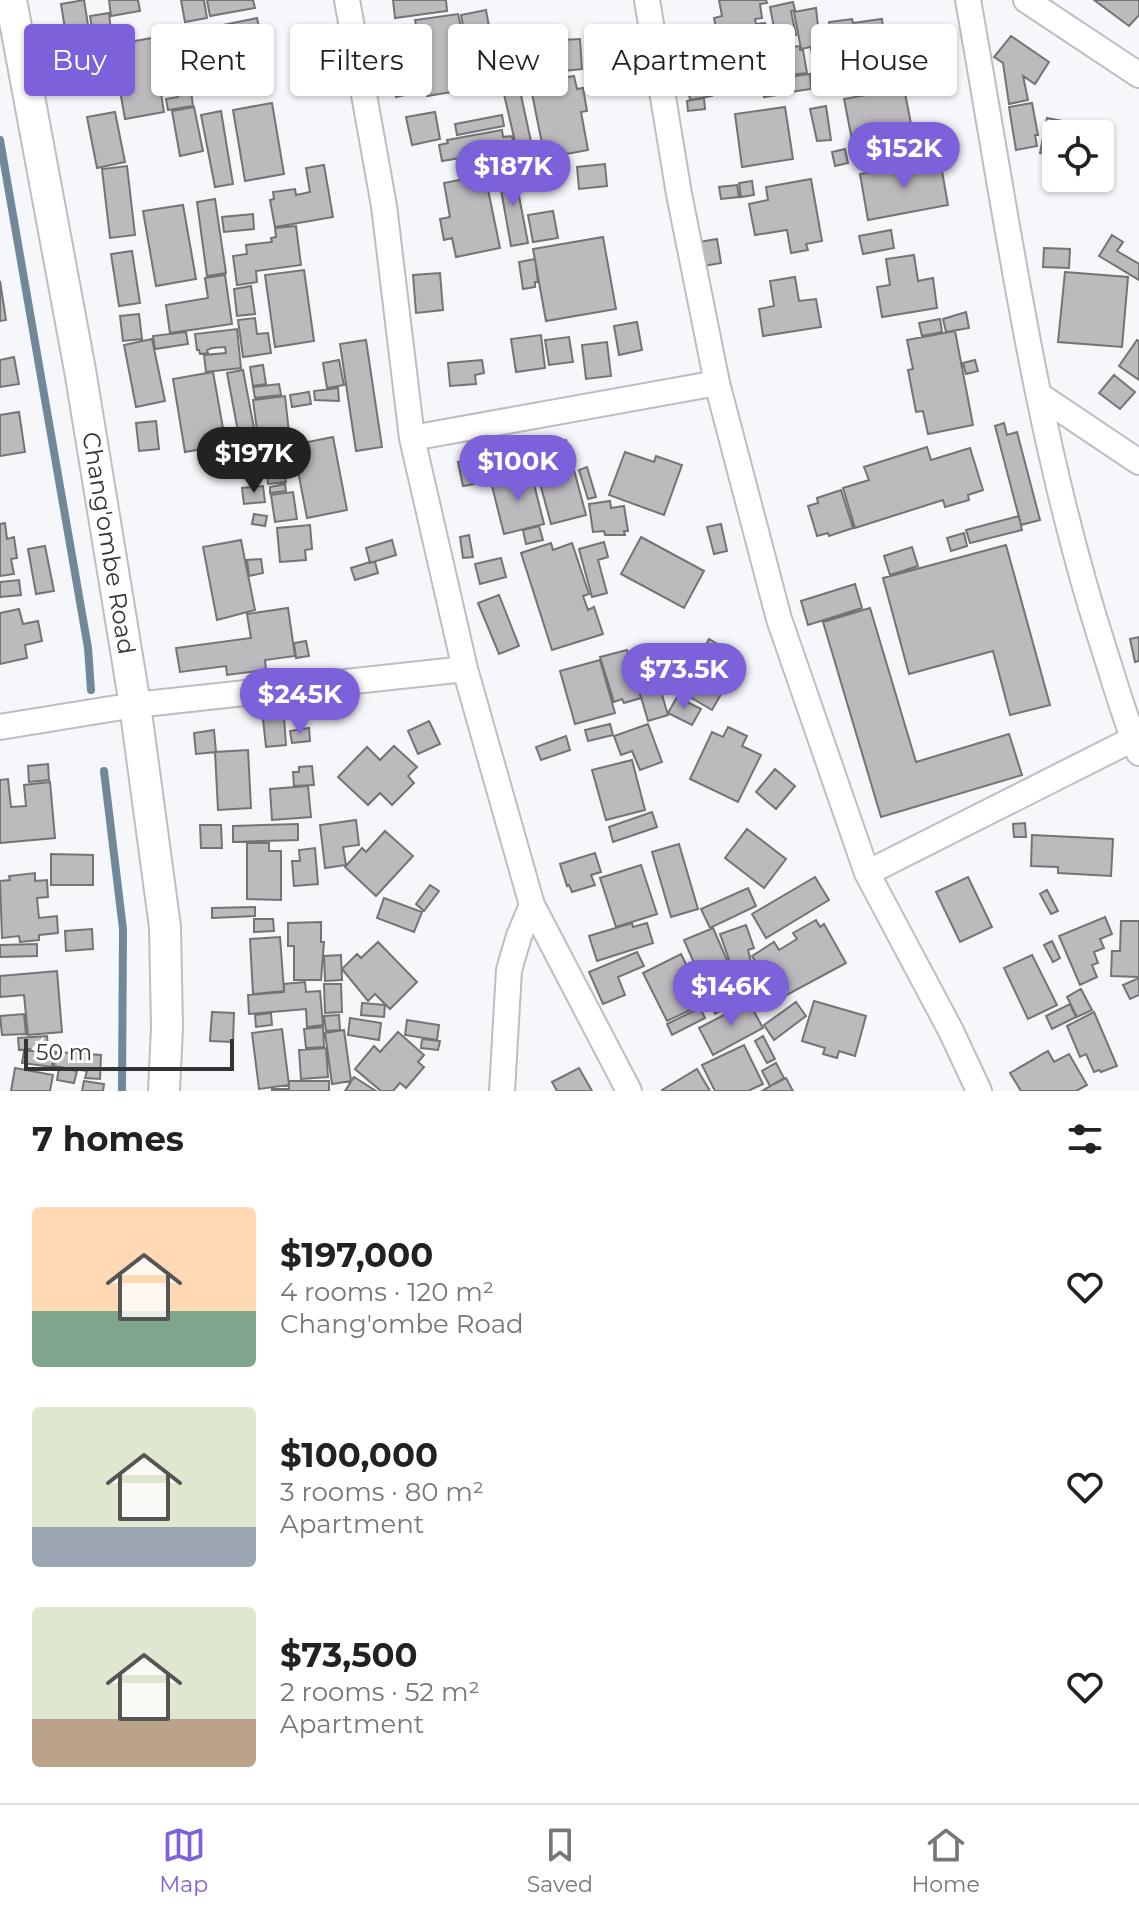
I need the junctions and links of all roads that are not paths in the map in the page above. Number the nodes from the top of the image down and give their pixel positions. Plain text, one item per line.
1 (11, 0) edge
2 (347, 0) edge
3 (647, 0) edge
4 (968, 0) edge
5 (1026, 0) edge
6 (1139, 75) edge
7 (717, 383) junction
8 (1039, 395) junction
9 (412, 438) junction
10 (1139, 462) edge
11 (465, 669) junction
12 (135, 705) junction
13 (0, 727) edge
14 (1136, 746) edge
15 (867, 873) junction
16 (532, 905) junction
17 (164, 1091) edge
18 (502, 1091) edge
19 (629, 1091) edge
20 (979, 1091) edge

1 - 12 street, Chang'ombe Road
2 - 9 street
3 - 7 street
4 - 8 street
5 - 6 street
7 - 9 street
7 - 15 street
8 - 10 street
8 - 14 street
9 - 11 street
11 - 12 street
11 - 16 street
12 - 13 street
12 - 17 street, Chang'ombe Road
14 - 15 street
15 - 20 street
16 - 18 street
16 - 19 street

